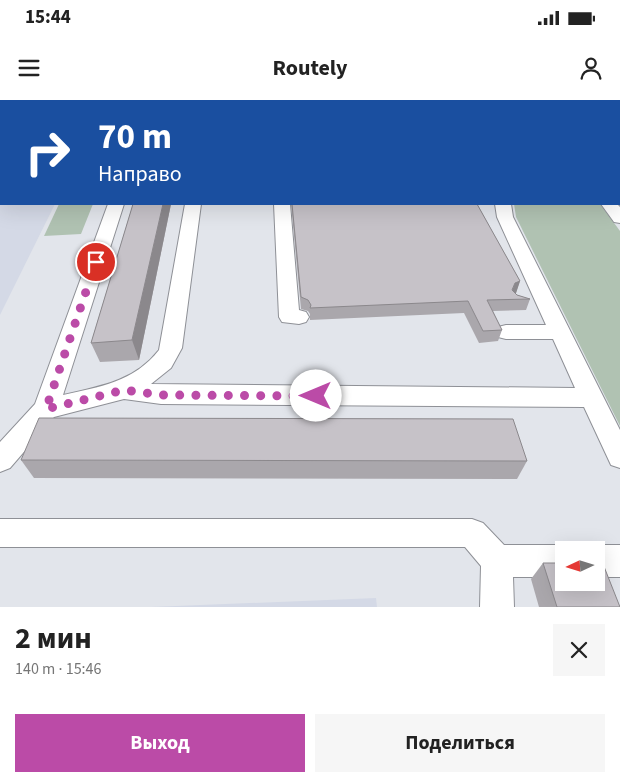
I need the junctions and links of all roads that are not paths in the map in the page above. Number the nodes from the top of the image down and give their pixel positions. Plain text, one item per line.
1 (116, 205) edge
2 (193, 205) edge
3 (282, 205) edge
4 (503, 205) edge
5 (610, 205) edge
6 (620, 218) edge
7 (546, 302) junction
8 (522, 303) edge
9 (299, 317) dead end
10 (506, 332) dead end
11 (560, 332) junction
12 (124, 390) junction
13 (592, 398) junction
14 (46, 409) junction
15 (620, 457) edge
16 (0, 460) edge
17 (0, 533) edge
18 (497, 561) junction
19 (555, 561) edge
20 (605, 561) edge
21 (620, 561) edge
22 (497, 607) edge

1 - 14 street
2 - 12 street
3 - 9 street
4 - 7 street
5 - 6 street
7 - 8 street
7 - 11 street
10 - 11 street
11 - 13 street
12 - 13 street
12 - 14 street
13 - 15 street
14 - 16 street
17 - 18 street
18 - 19 street
18 - 22 street
20 - 21 street

